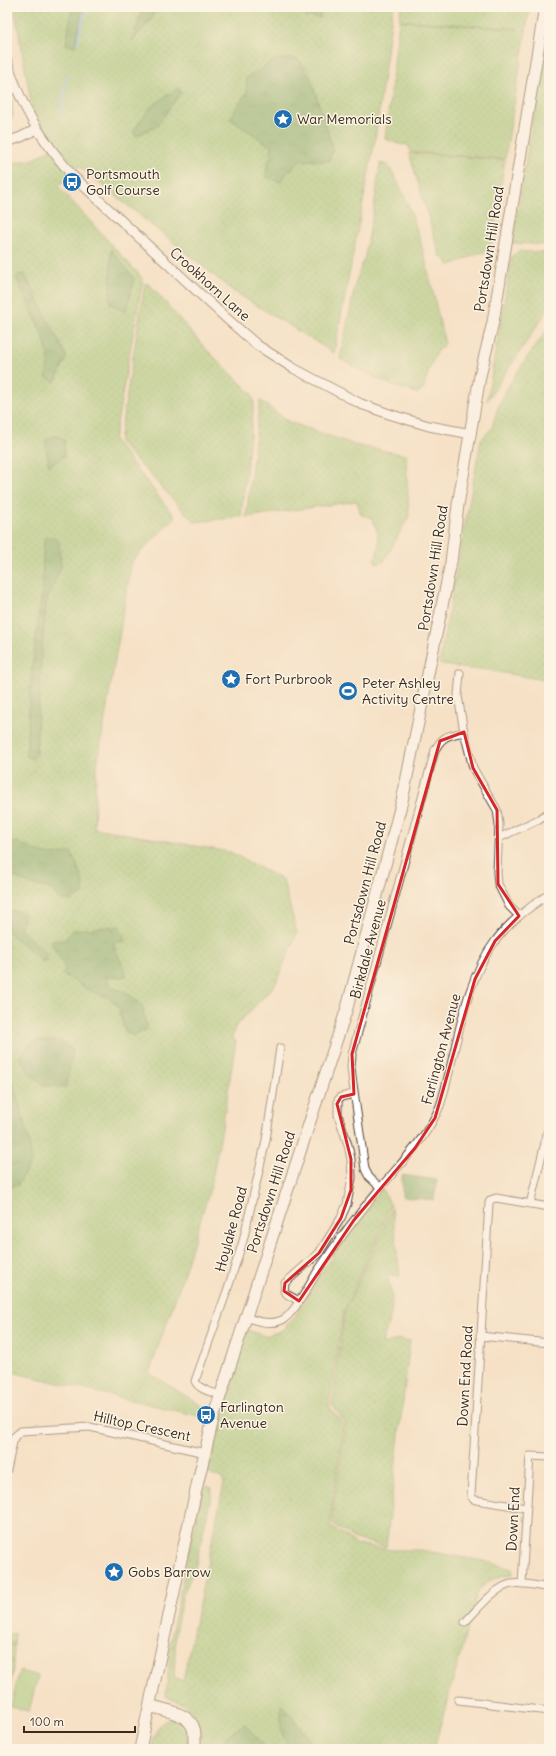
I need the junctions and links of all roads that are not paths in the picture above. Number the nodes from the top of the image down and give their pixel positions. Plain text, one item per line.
1 (545, 7) edge
2 (7, 61) edge
3 (37, 129) junction
4 (7, 142) edge
5 (471, 434) junction
6 (460, 673) dead end
7 (464, 732) junction
8 (549, 812) edge
9 (499, 838) junction
10 (548, 898) edge
11 (519, 916) junction
12 (280, 1048) dead end
13 (354, 1094) junction
14 (549, 1126) edge
15 (380, 1187) junction
16 (530, 1204) junction
17 (549, 1208) edge
18 (299, 1301) junction
19 (246, 1318) junction
20 (480, 1336) junction
21 (549, 1343) edge
22 (220, 1395) junction
23 (205, 1453) junction
24 (549, 1458) edge
25 (7, 1470) edge
26 (526, 1508) junction
27 (522, 1584) junction
28 (549, 1588) edge
29 (465, 1622) dead end
30 (458, 1700) dead end
31 (150, 1706) junction
32 (549, 1711) edge
33 (140, 1749) edge
34 (195, 1749) edge

1 - 5 main road, Portsdown Hill Road
2 - 3 street, Crookhorn Lane
3 - 4 street
3 - 5 street, Crookhorn Lane
5 - 19 main road, Portsdown Hill Road
6 - 7 street
7 - 9 street
7 - 13 street, Birkdale Avenue
8 - 9 street
9 - 11 street
10 - 11 street, Farlington Avenue
11 - 15 street, Farlington Avenue
12 - 22 street, Hoylake Road
13 - 15 street, Birkdale Avenue
13 - 18 street
14 - 16 street
15 - 18 street, Farlington Avenue
16 - 17 street
16 - 20 street, Down End Road
18 - 19 street, Farlington Avenue
19 - 22 main road, Portsdown Hill Road
20 - 21 street
20 - 26 street, Down End Road
22 - 23 main road, Portsdown Hill Road
23 - 25 street, Hilltop Crescent
23 - 31 main road, Portsdown Hill Road
24 - 26 street, Down End
26 - 27 street, Down End
27 - 28 street
27 - 29 street
30 - 32 street
31 - 33 main road, Portsdown Hill Road
31 - 34 main road

